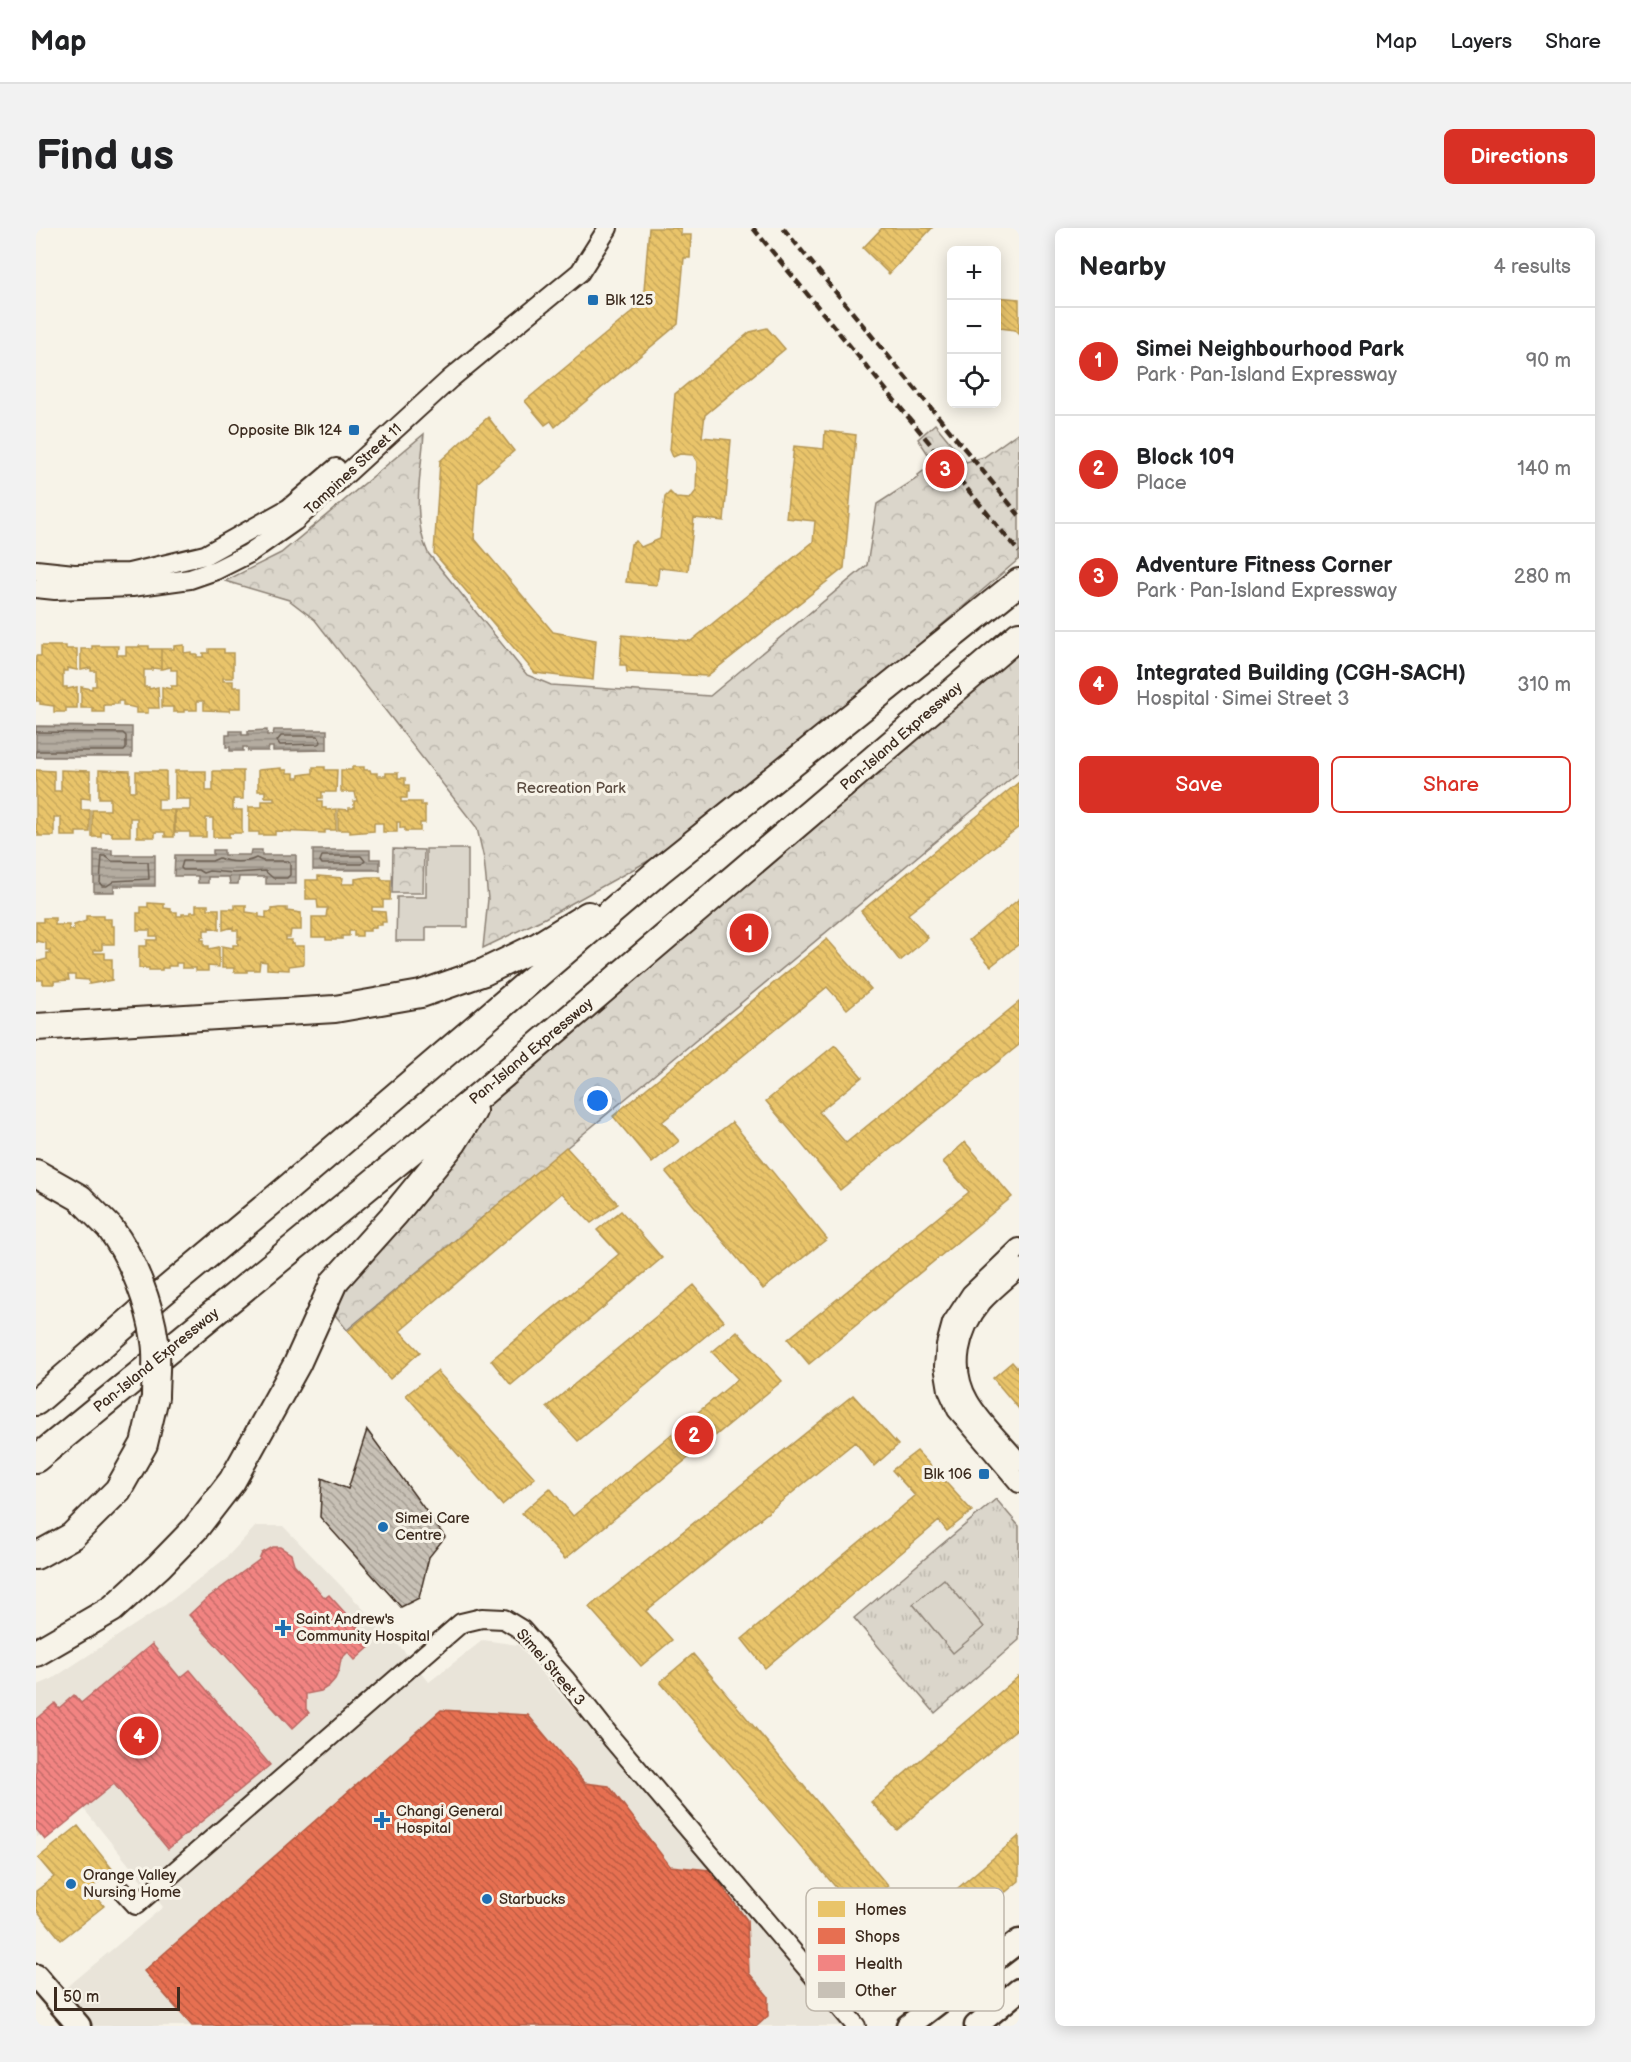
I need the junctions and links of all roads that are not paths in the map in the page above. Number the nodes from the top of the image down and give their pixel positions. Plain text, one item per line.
1 (595, 228) edge
2 (608, 228) edge
3 (36, 570) edge
4 (1019, 582) edge
5 (36, 588) edge
6 (1019, 634) edge
7 (659, 871) junction
8 (36, 1027) edge
9 (481, 1094) junction
10 (36, 1173) edge
11 (1019, 1248) edge
12 (1019, 1268) edge
13 (36, 1402) edge
14 (36, 1459) edge
15 (1019, 1462) edge
16 (1019, 1484) edge
17 (36, 1557) edge
18 (36, 1653) edge
19 (125, 1893) dead end
20 (1019, 1941) edge
21 (1004, 1952) edge
22 (806, 1968) edge
23 (36, 1976) edge
24 (1019, 1990) edge
25 (1004, 2003) edge
26 (842, 2011) edge
27 (928, 2011) edge
28 (994, 2011) edge
29 (79, 2026) edge
30 (855, 2026) edge
31 (908, 2026) edge
32 (976, 2026) edge

1 - 3 street, Tampines Street 11
2 - 5 street, Tampines Street 11
4 - 7 highway
6 - 9 highway, Pan-Island Expressway
7 - 8 highway
7 - 13 highway
9 - 14 highway, Pan-Island Expressway
9 - 18 highway
10 - 17 highway, bridge
11 - 16 street
12 - 15 street
19 - 22 street, Simei Street 3
20 - 21 main road
23 - 29 main road
24 - 25 main road
26 - 30 street, Simei Street 3
27 - 31 main road
28 - 32 main road

